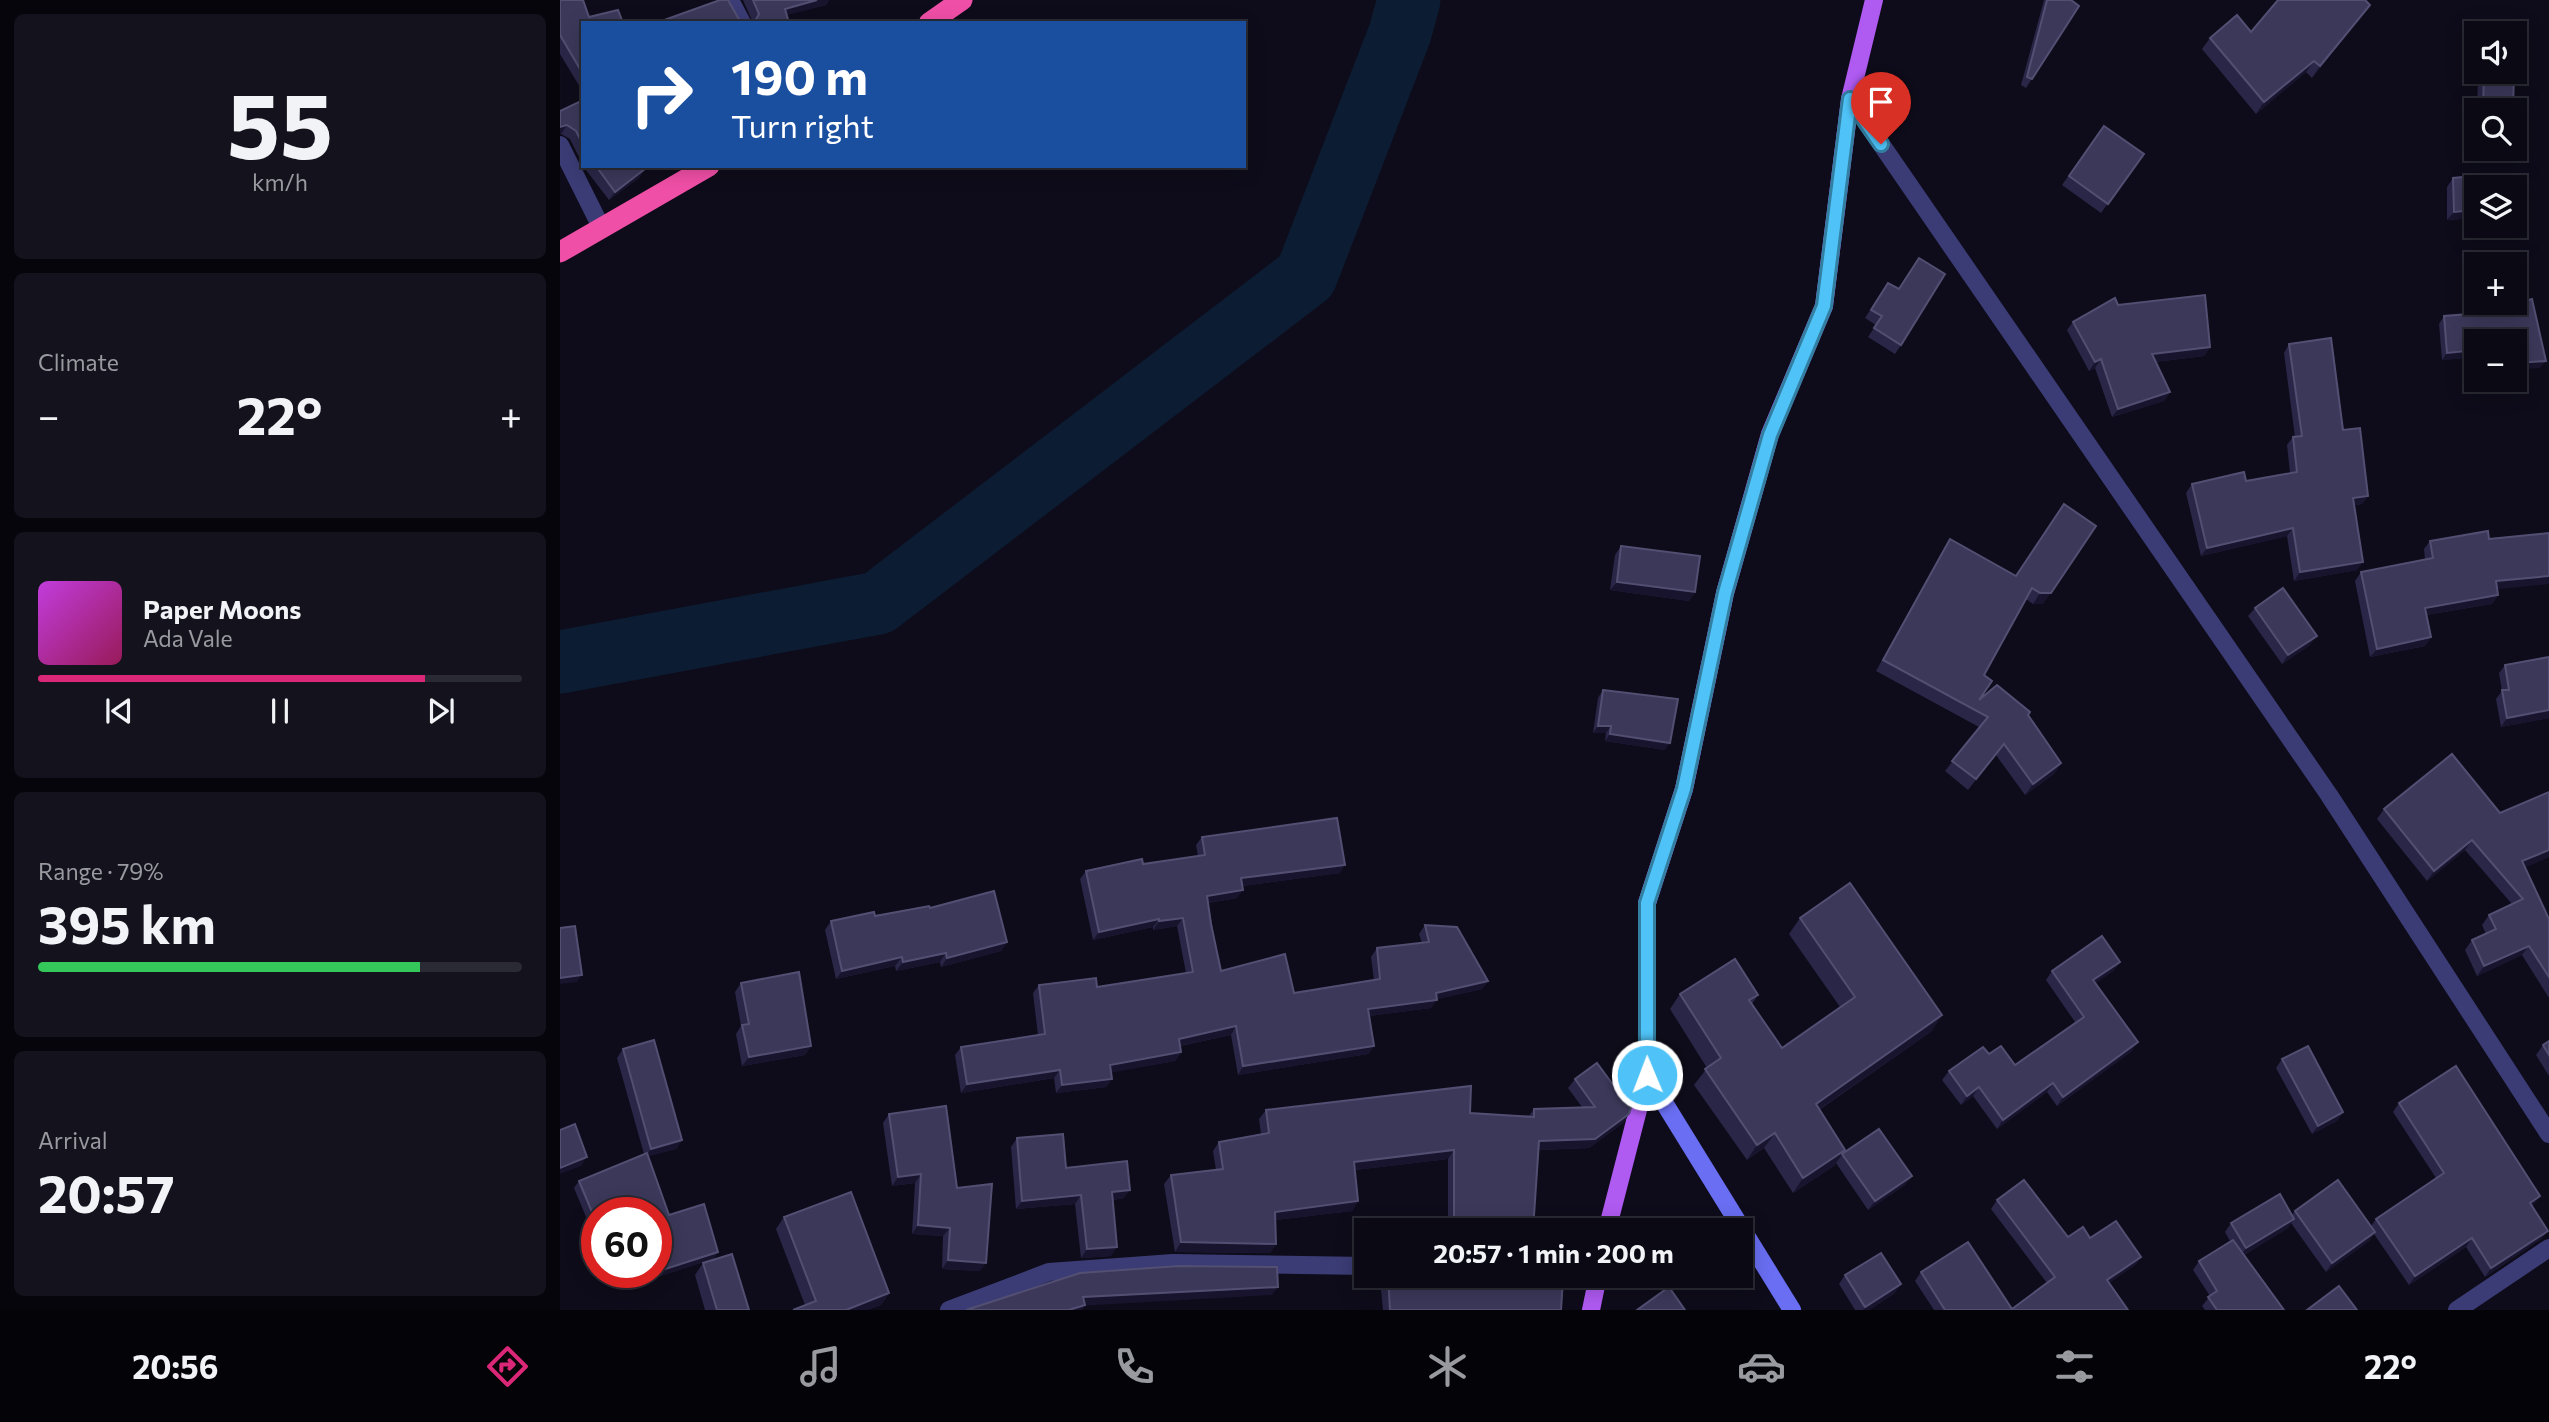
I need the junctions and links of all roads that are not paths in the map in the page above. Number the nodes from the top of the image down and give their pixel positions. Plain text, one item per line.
1 (730, 0) edge
2 (962, 0) edge
3 (1874, 0) edge
4 (741, 21) edge
5 (932, 21) edge
6 (1850, 99) junction
7 (560, 145) edge
8 (706, 168) edge
9 (602, 229) junction
10 (560, 252) edge
11 (1647, 1075) junction
12 (2549, 1134) edge
13 (1609, 1218) edge
14 (2549, 1248) edge
15 (1354, 1266) edge
16 (1596, 1288) edge
17 (949, 1310) edge
18 (1591, 1310) edge
19 (1791, 1310) edge
20 (2457, 1310) edge

1 - 4 street
2 - 5 highway
3 - 6 main road
6 - 11 main road
6 - 12 street
7 - 9 street
8 - 9 highway
9 - 10 highway
11 - 13 main road
11 - 19 street
14 - 20 street
15 - 17 street
16 - 18 main road

